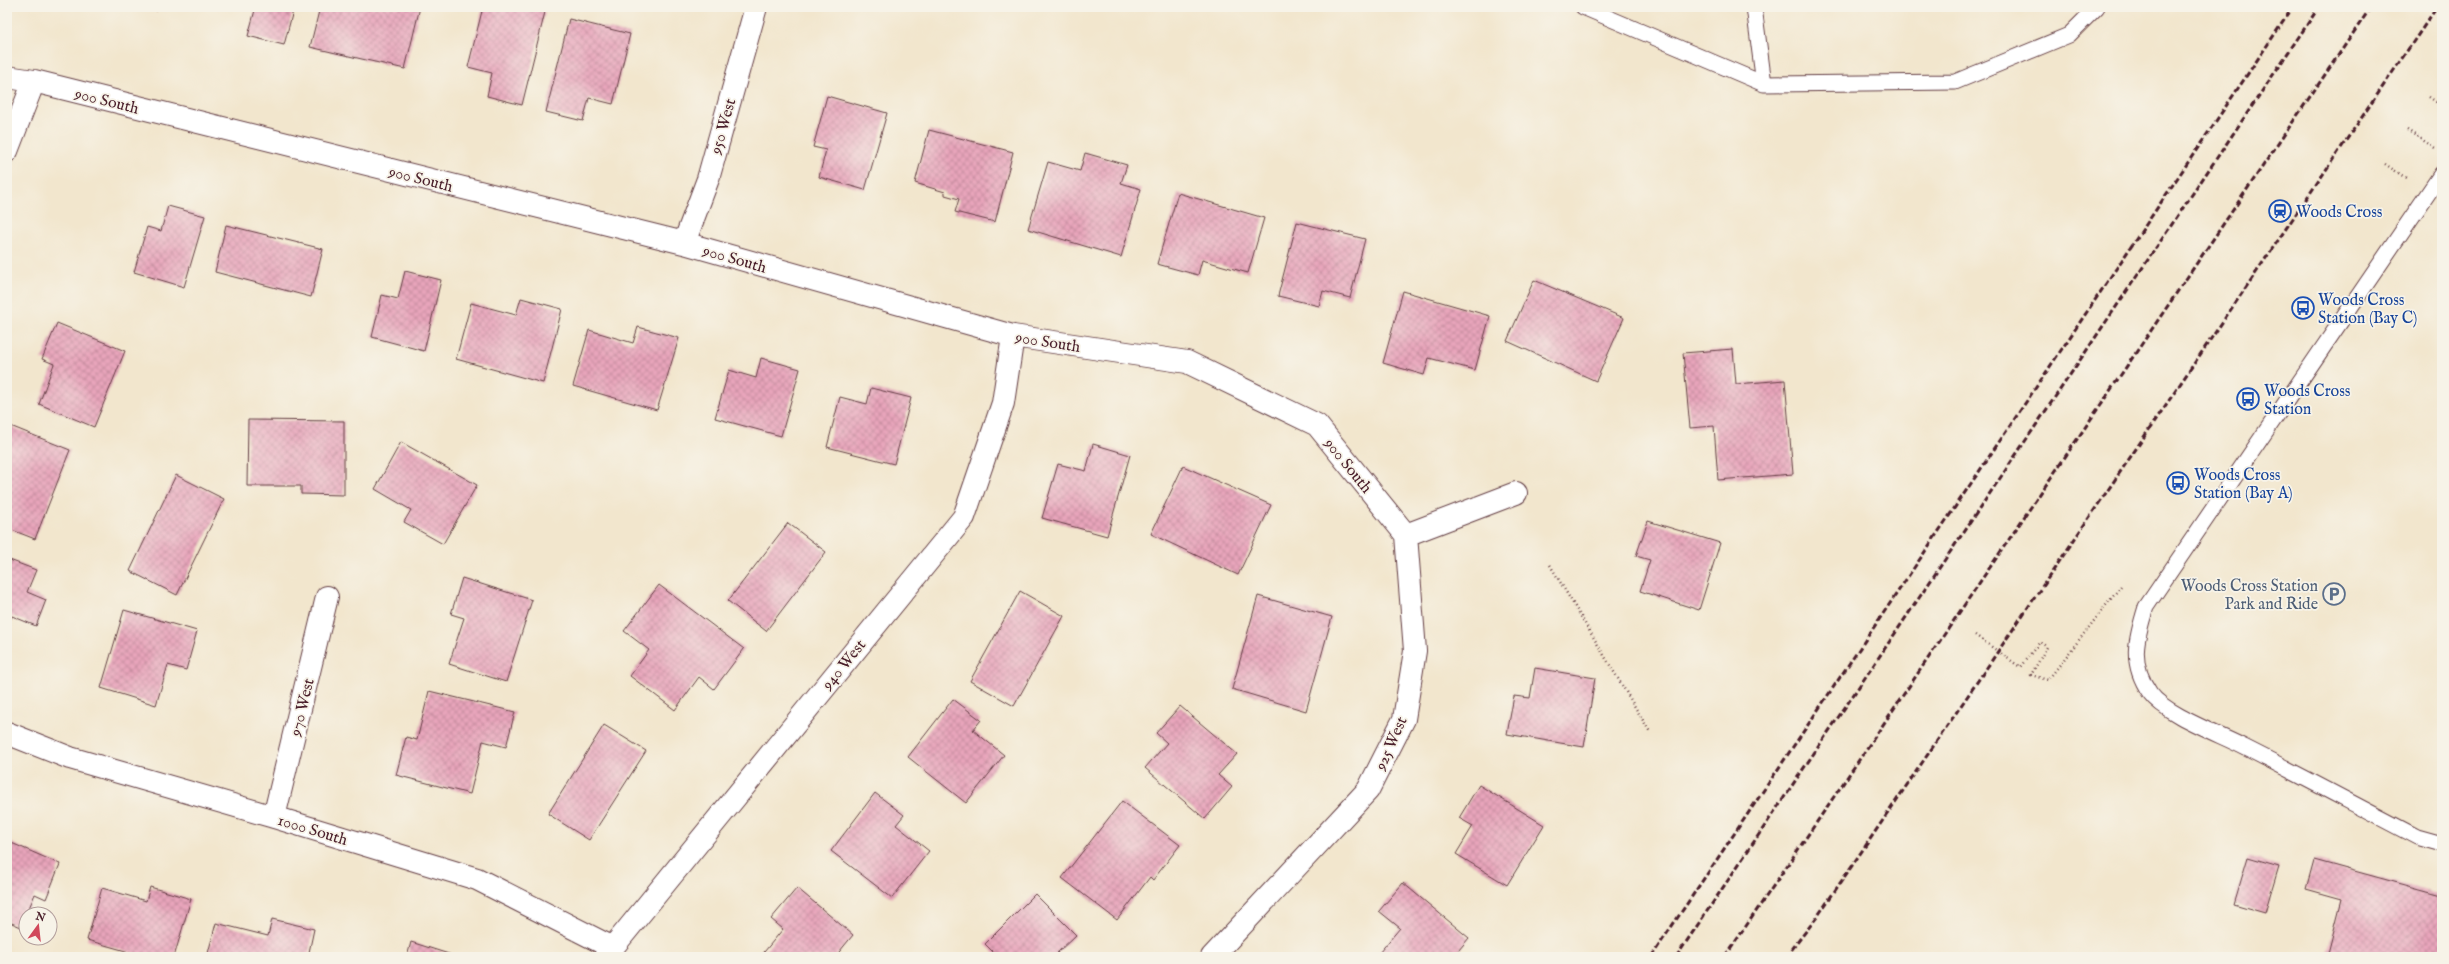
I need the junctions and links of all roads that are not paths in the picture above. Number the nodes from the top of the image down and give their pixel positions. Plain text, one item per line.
1 (756, 7) edge
2 (1583, 7) edge
3 (1754, 7) edge
4 (2097, 7) edge
5 (7, 77) edge
6 (34, 82) junction
7 (1764, 84) junction
8 (7, 151) edge
9 (2442, 173) edge
10 (684, 243) junction
11 (1013, 336) junction
12 (1516, 492) dead end
13 (1406, 536) junction
14 (327, 597) dead end
15 (7, 733) edge
16 (274, 817) junction
17 (2442, 844) edge
18 (608, 952) edge
19 (1212, 957) edge

1 - 10 street, 950 West
2 - 7 lane
3 - 7 lane
4 - 7 lane
5 - 6 street, 900 South
6 - 8 street
6 - 10 street, 900 South
9 - 17 lane
10 - 11 street, 900 South
11 - 13 street, 900 South
11 - 18 street, 940 West
12 - 13 street
13 - 19 street, 925 West
14 - 16 street, 970 West
15 - 16 street, 1000 South
16 - 18 street, 1000 South

